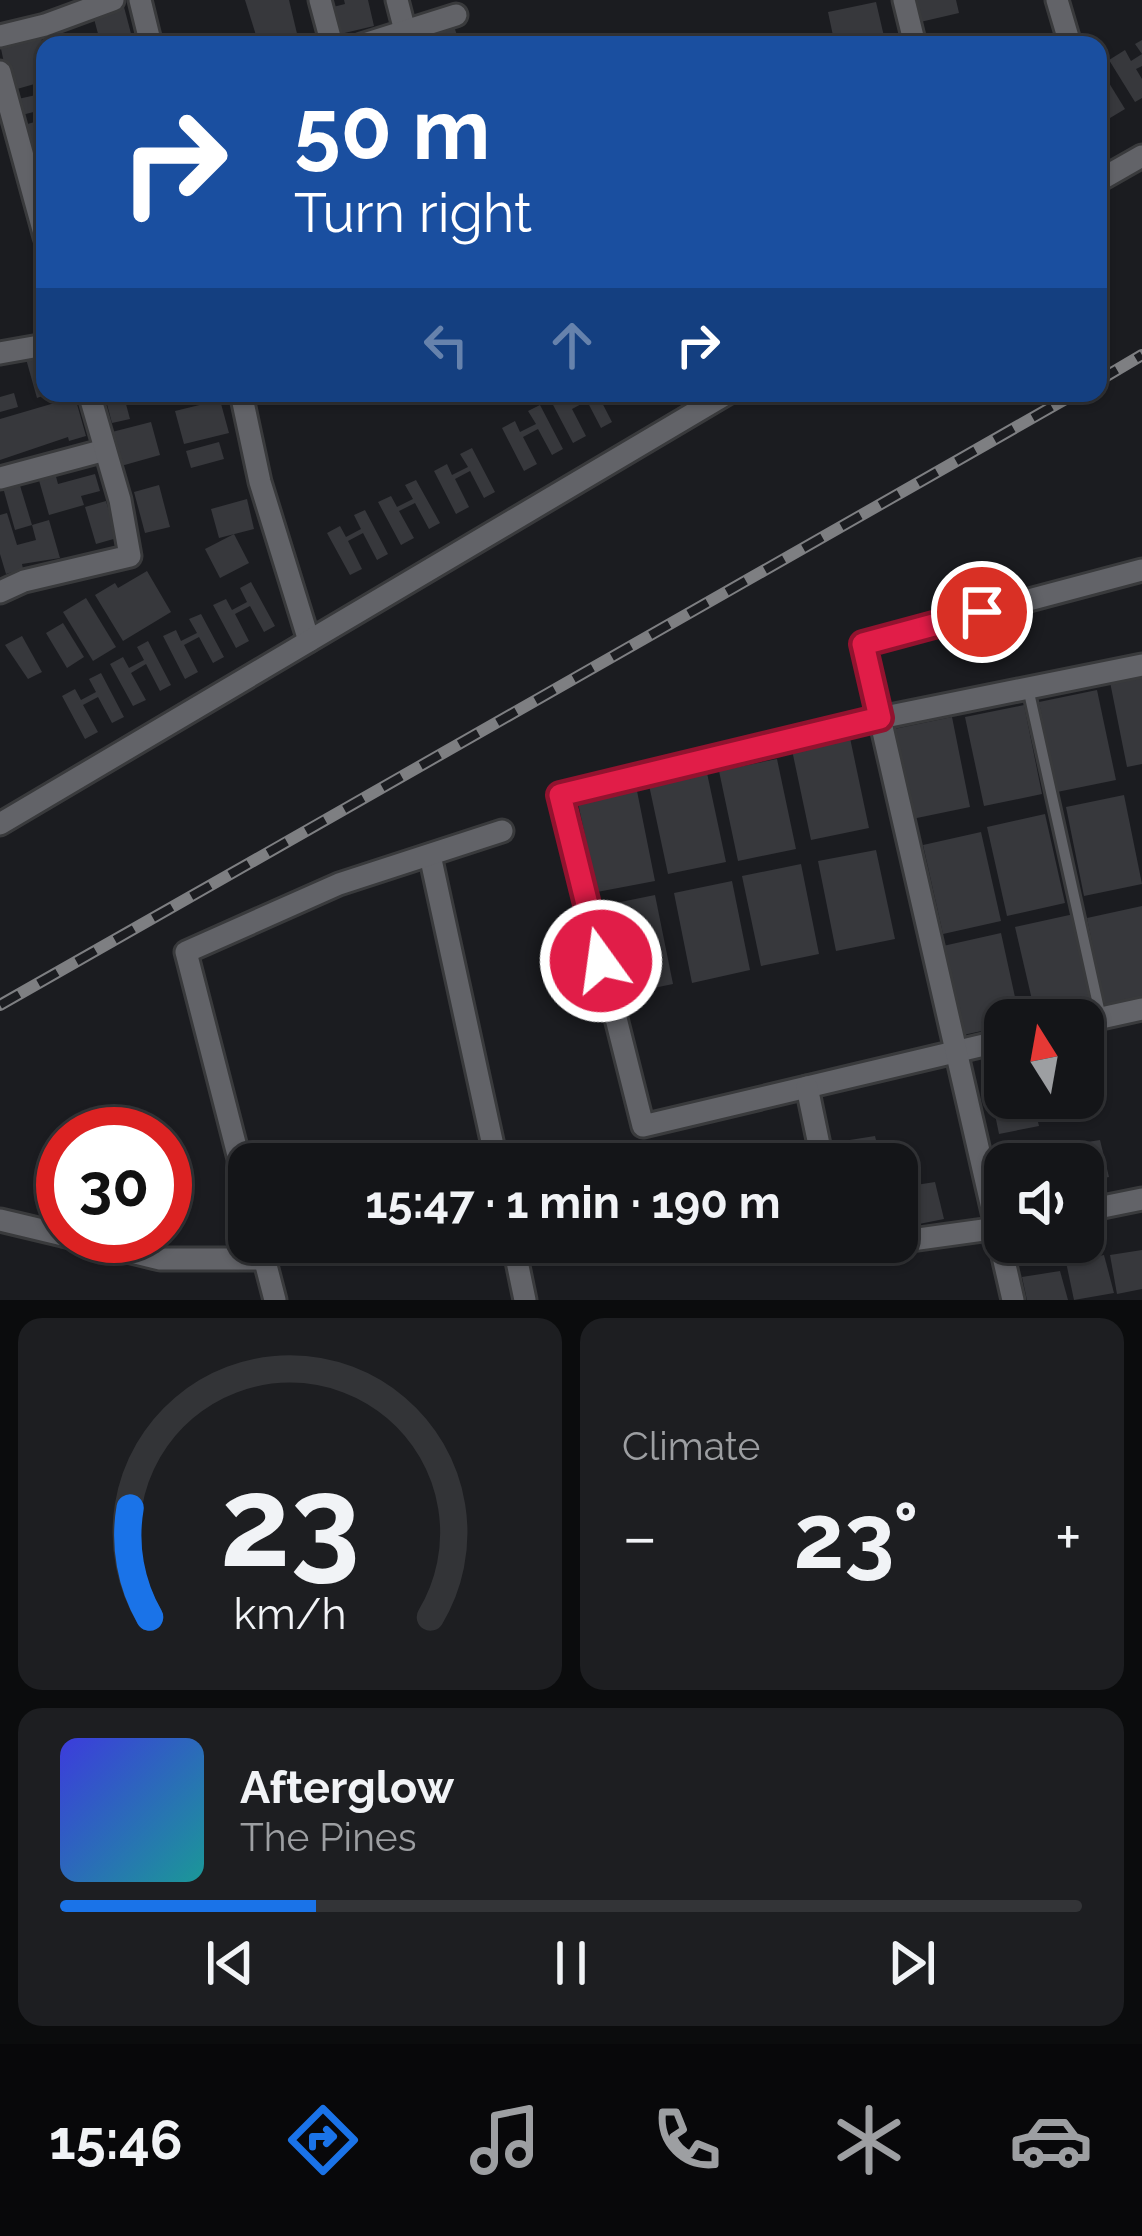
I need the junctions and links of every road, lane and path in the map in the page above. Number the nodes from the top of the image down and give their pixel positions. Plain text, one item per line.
1 (113, 0) edge
2 (140, 0) edge
3 (320, 0) edge
4 (397, 0) edge
5 (904, 0) edge
6 (1057, 0) edge
7 (456, 15) dead end
8 (405, 32) junction
9 (0, 36) edge
10 (149, 36) edge
11 (330, 36) edge
12 (391, 36) edge
13 (913, 36) edge
14 (1068, 36) edge
15 (0, 72) edge
16 (23, 150) junction
17 (1142, 156) edge
18 (0, 157) edge
19 (1107, 176) edge
20 (36, 201) edge
21 (36, 347) edge
22 (0, 353) edge
23 (91, 402) edge
24 (243, 402) edge
25 (713, 402) edge
26 (105, 451) junction
27 (0, 478) edge
28 (1142, 571) edge
29 (0, 592) edge
30 (309, 641) junction
31 (1142, 665) edge
32 (1028, 688) junction
33 (880, 718) junction
34 (0, 824) edge
35 (502, 831) dead end
36 (430, 855) junction
37 (1088, 999) edge
38 (1142, 1009) edge
39 (1104, 1017) edge
40 (984, 1045) edge
41 (956, 1052) junction
42 (807, 1087) junction
43 (235, 1143) edge
44 (492, 1143) edge
45 (819, 1143) edge
46 (984, 1161) edge
47 (1142, 1198) edge
48 (1104, 1206) edge
49 (0, 1220) edge
50 (36, 1229) edge
51 (984, 1229) edge
52 (918, 1239) edge
53 (228, 1254) edge
54 (192, 1256) edge
55 (265, 1263) edge
56 (517, 1263) edge
57 (1007, 1263) edge
58 (275, 1300) edge
59 (525, 1300) edge
60 (1013, 1300) edge

1 - 9 street
2 - 10 street
3 - 11 street
4 - 8 street
5 - 13 street
6 - 14 street
7 - 8 street
8 - 12 street
15 - 16 street
16 - 18 street
16 - 20 street
17 - 19 street
21 - 22 street
23 - 26 street
24 - 30 street
25 - 30 street
26 - 27 street
26 - 29 street
28 - 33 street
30 - 34 street
31 - 32 street
32 - 33 street
32 - 37 lane
33 - 41 street
33 - 42 street
35 - 36 street
36 - 43 street
36 - 44 street
38 - 39 street
40 - 41 street
41 - 42 street
41 - 46 street
42 - 45 street
47 - 48 street
49 - 50 street
51 - 52 street
53 - 54 street
55 - 58 street
56 - 59 street
57 - 60 street

